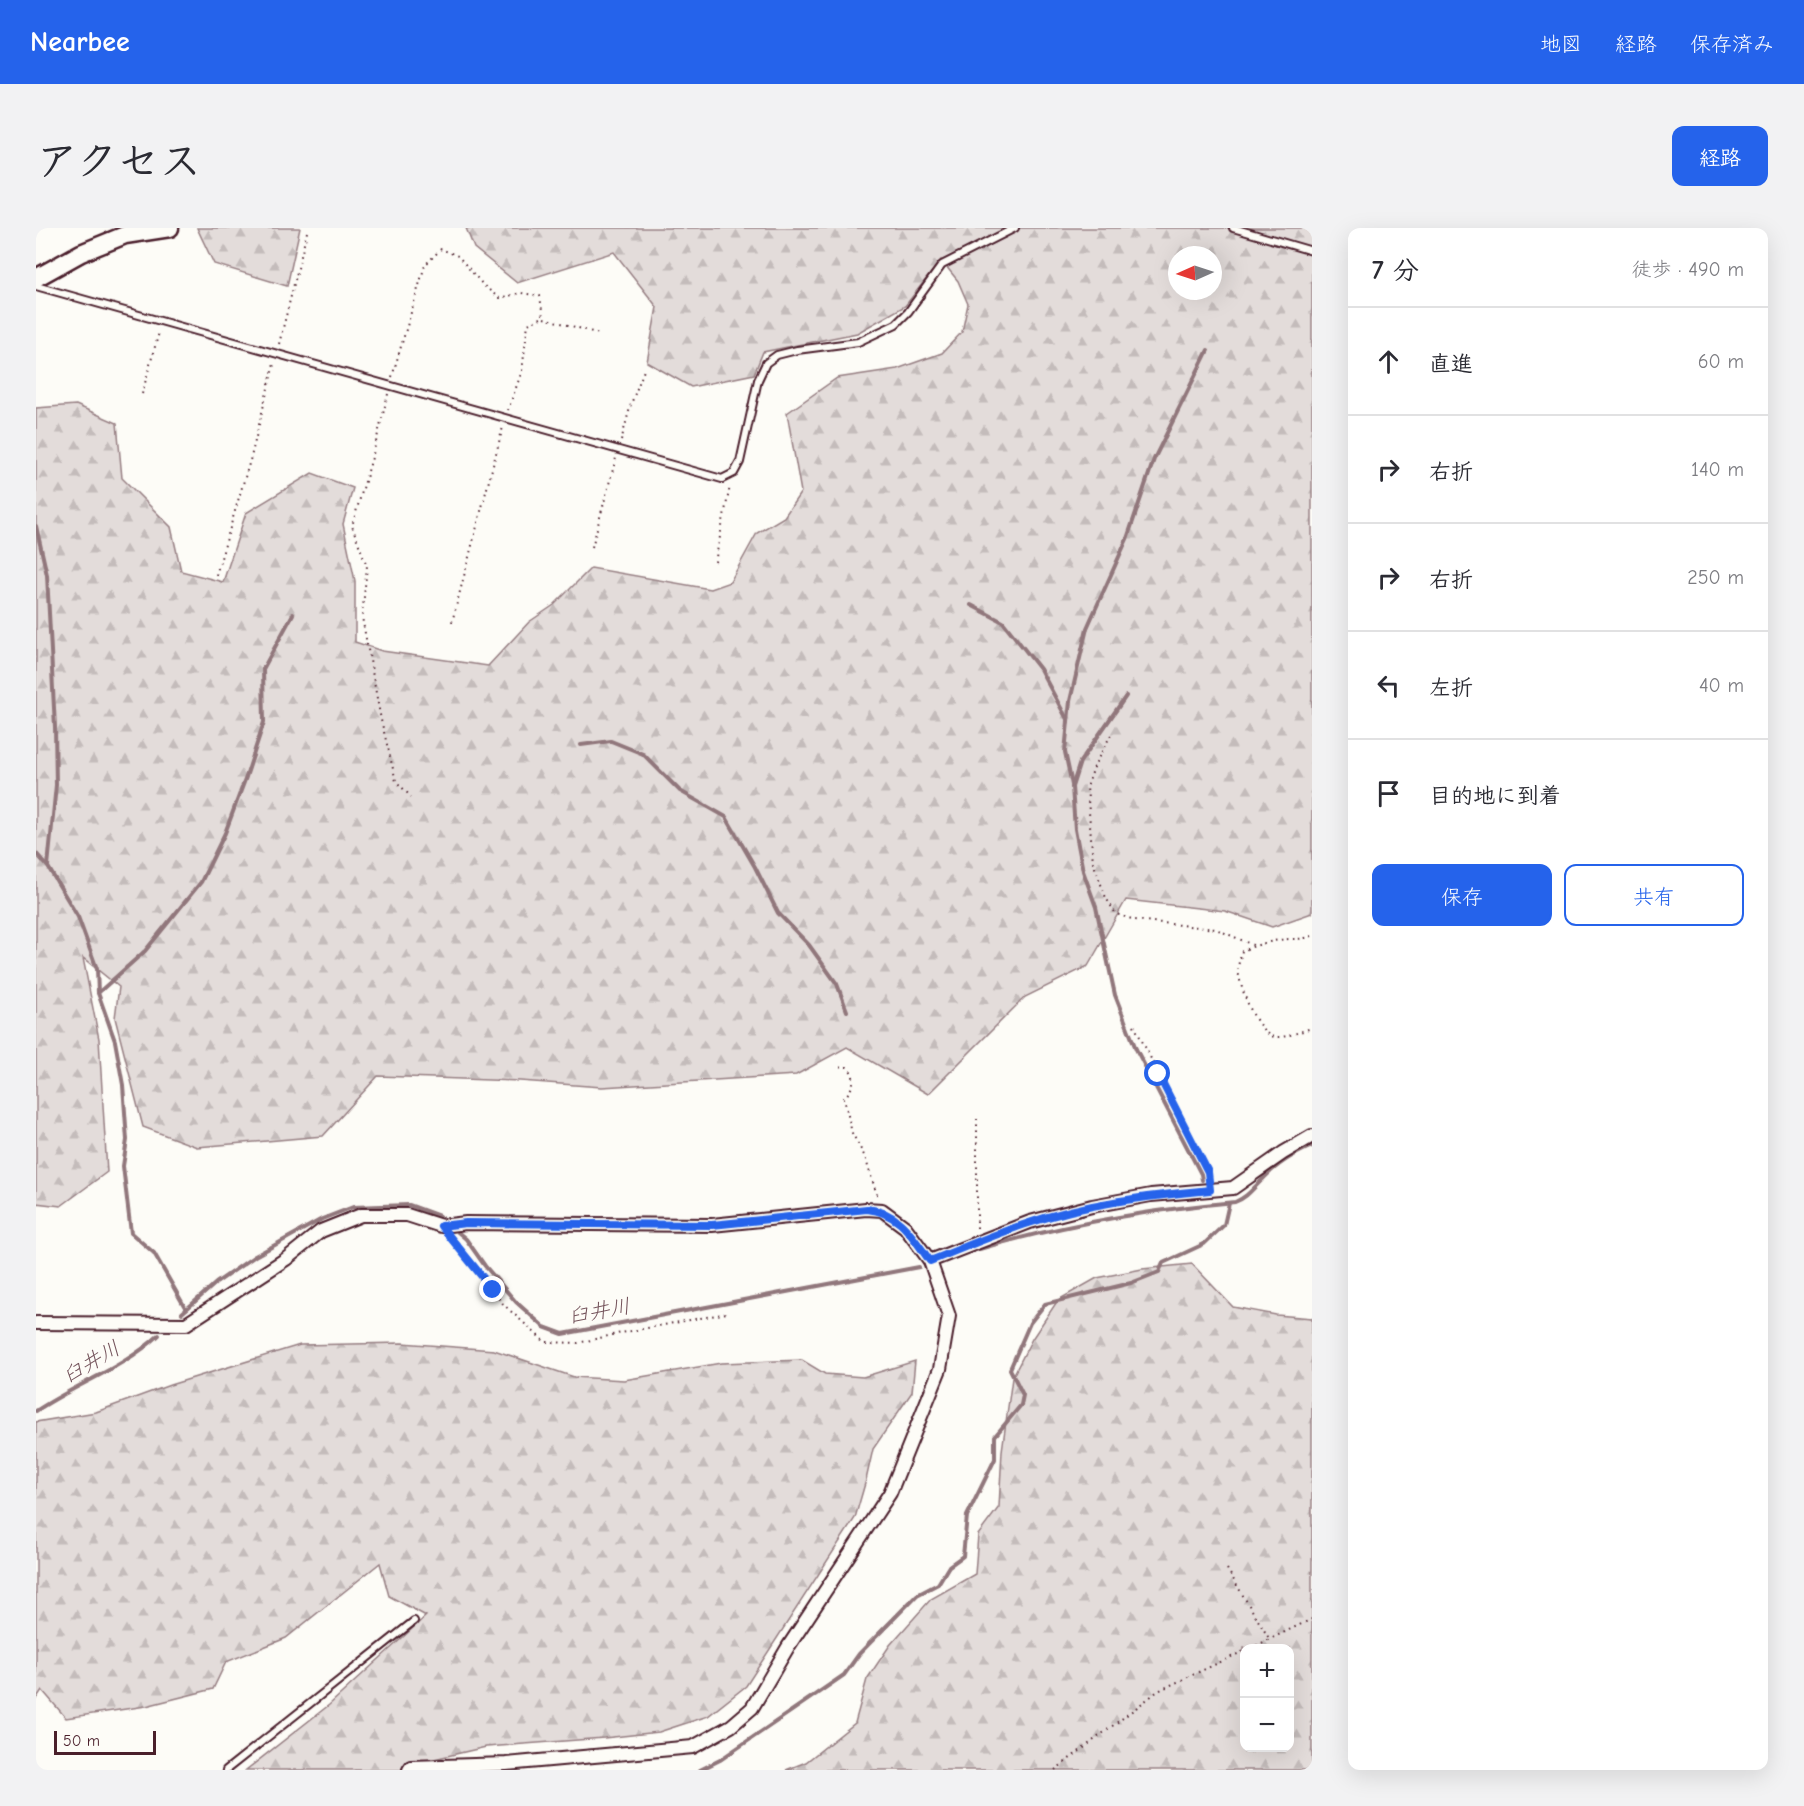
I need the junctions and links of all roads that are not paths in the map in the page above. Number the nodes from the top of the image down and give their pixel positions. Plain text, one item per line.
1 (170, 228) edge
2 (1015, 228) edge
3 (1233, 228) edge
4 (1312, 251) edge
5 (36, 278) edge
6 (36, 286) edge
7 (1312, 1136) edge
8 (930, 1261) junction
9 (36, 1323) edge
10 (414, 1621) dead end
11 (226, 1770) edge
12 (409, 1770) edge

1 - 5 street
2 - 6 lane
3 - 4 lane
7 - 8 street
8 - 9 street
8 - 12 street
10 - 11 lane

